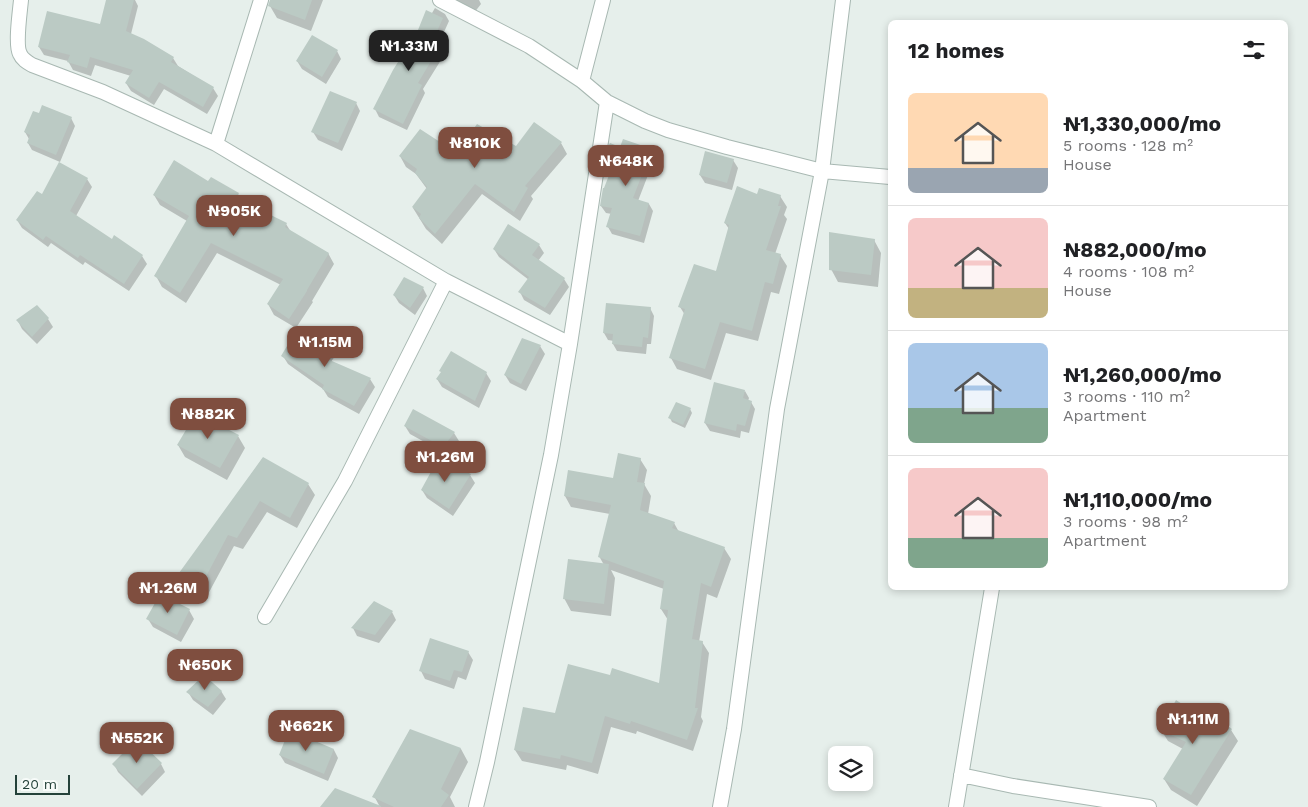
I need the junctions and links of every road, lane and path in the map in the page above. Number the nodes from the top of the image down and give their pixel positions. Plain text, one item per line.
1 (20, 0) edge
2 (261, 0) edge
3 (440, 0) edge
4 (603, 0) edge
5 (843, 0) edge
6 (582, 81) junction
7 (607, 102) junction
8 (216, 144) junction
9 (822, 171) junction
10 (888, 177) edge
11 (446, 282) junction
12 (570, 344) junction
13 (992, 590) edge
14 (266, 617) dead end
15 (961, 775) junction
16 (476, 807) edge
17 (720, 807) edge
18 (956, 807) edge
19 (1149, 807) edge

1 - 8 street
2 - 8 street
3 - 6 street
4 - 6 street
5 - 9 street
6 - 7 street
7 - 9 street
7 - 12 street
8 - 11 street
9 - 10 street
9 - 17 street
11 - 12 street
11 - 14 street
12 - 16 street
13 - 15 street
15 - 18 street
15 - 19 street

